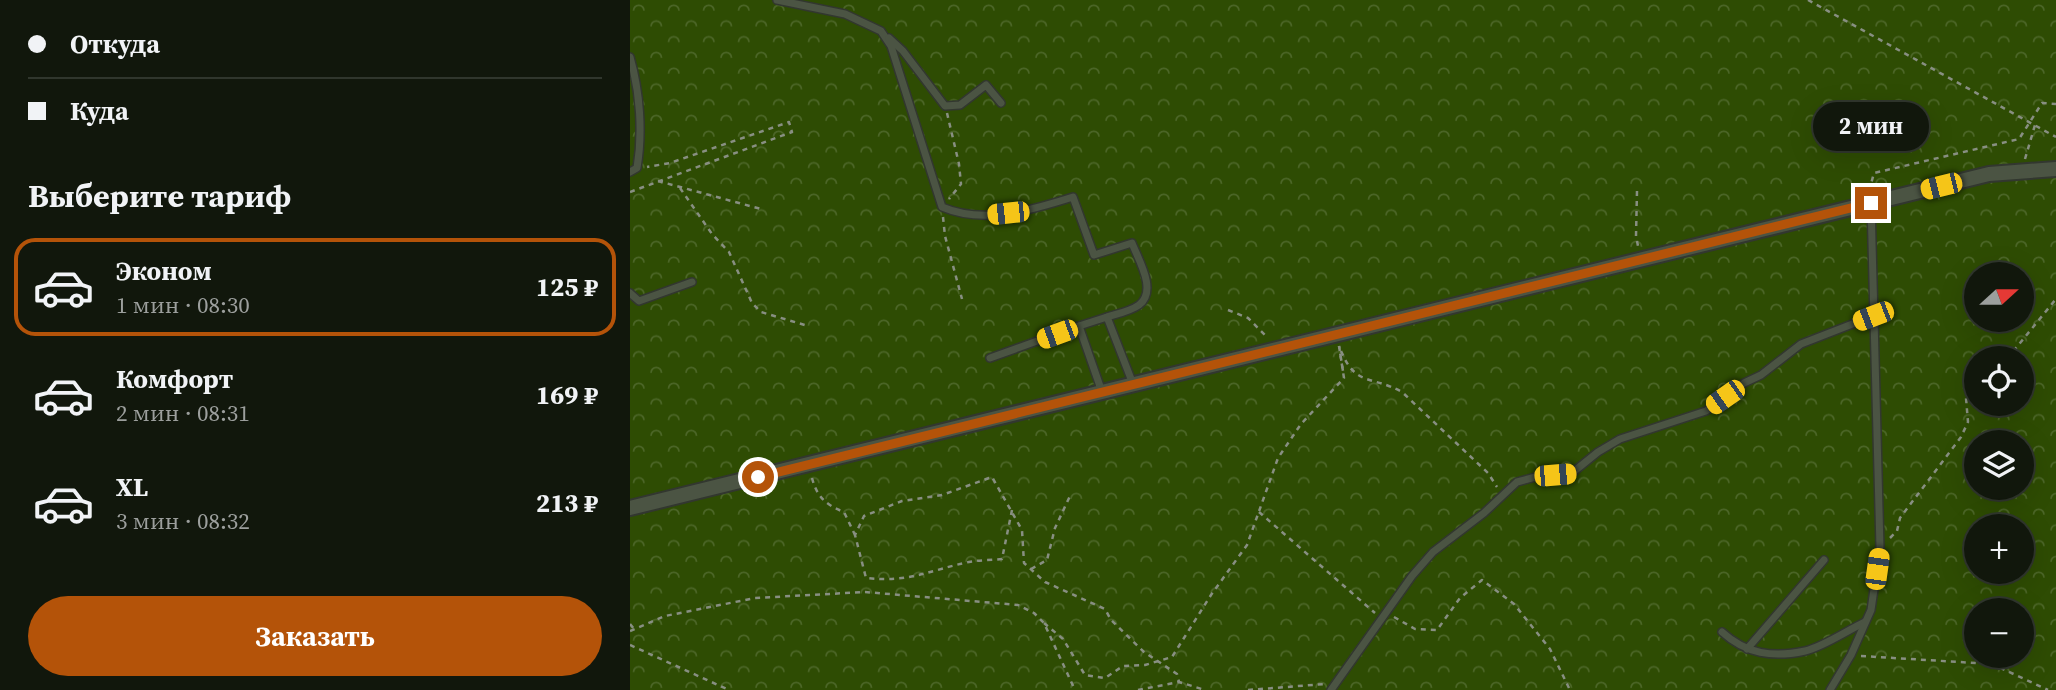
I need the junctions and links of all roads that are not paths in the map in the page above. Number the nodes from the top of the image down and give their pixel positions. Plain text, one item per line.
1 (777, 0) edge
2 (881, 31) junction
3 (630, 57) edge
4 (1001, 103) dead end
5 (2056, 169) edge
6 (633, 170) edge
7 (1868, 204) junction
8 (692, 282) dead end
9 (630, 293) edge
10 (1873, 316) junction
11 (1107, 317) junction
12 (1079, 326) junction
13 (990, 358) dead end
14 (1133, 384) junction
15 (1102, 392) junction
16 (630, 508) edge
17 (1824, 560) dead end
18 (1866, 622) junction
19 (1722, 632) dead end
20 (1747, 649) junction
21 (1333, 686) edge
22 (1830, 690) edge

1 - 2 lane
2 - 4 lane
2 - 11 lane
3 - 6 lane
5 - 7 street
7 - 10 lane
7 - 14 street
8 - 9 lane
10 - 18 lane
10 - 21 lane
11 - 12 lane
11 - 14 lane
12 - 13 lane
12 - 15 lane
14 - 15 street
15 - 16 street
17 - 20 lane
18 - 20 lane
18 - 22 lane
19 - 20 lane

